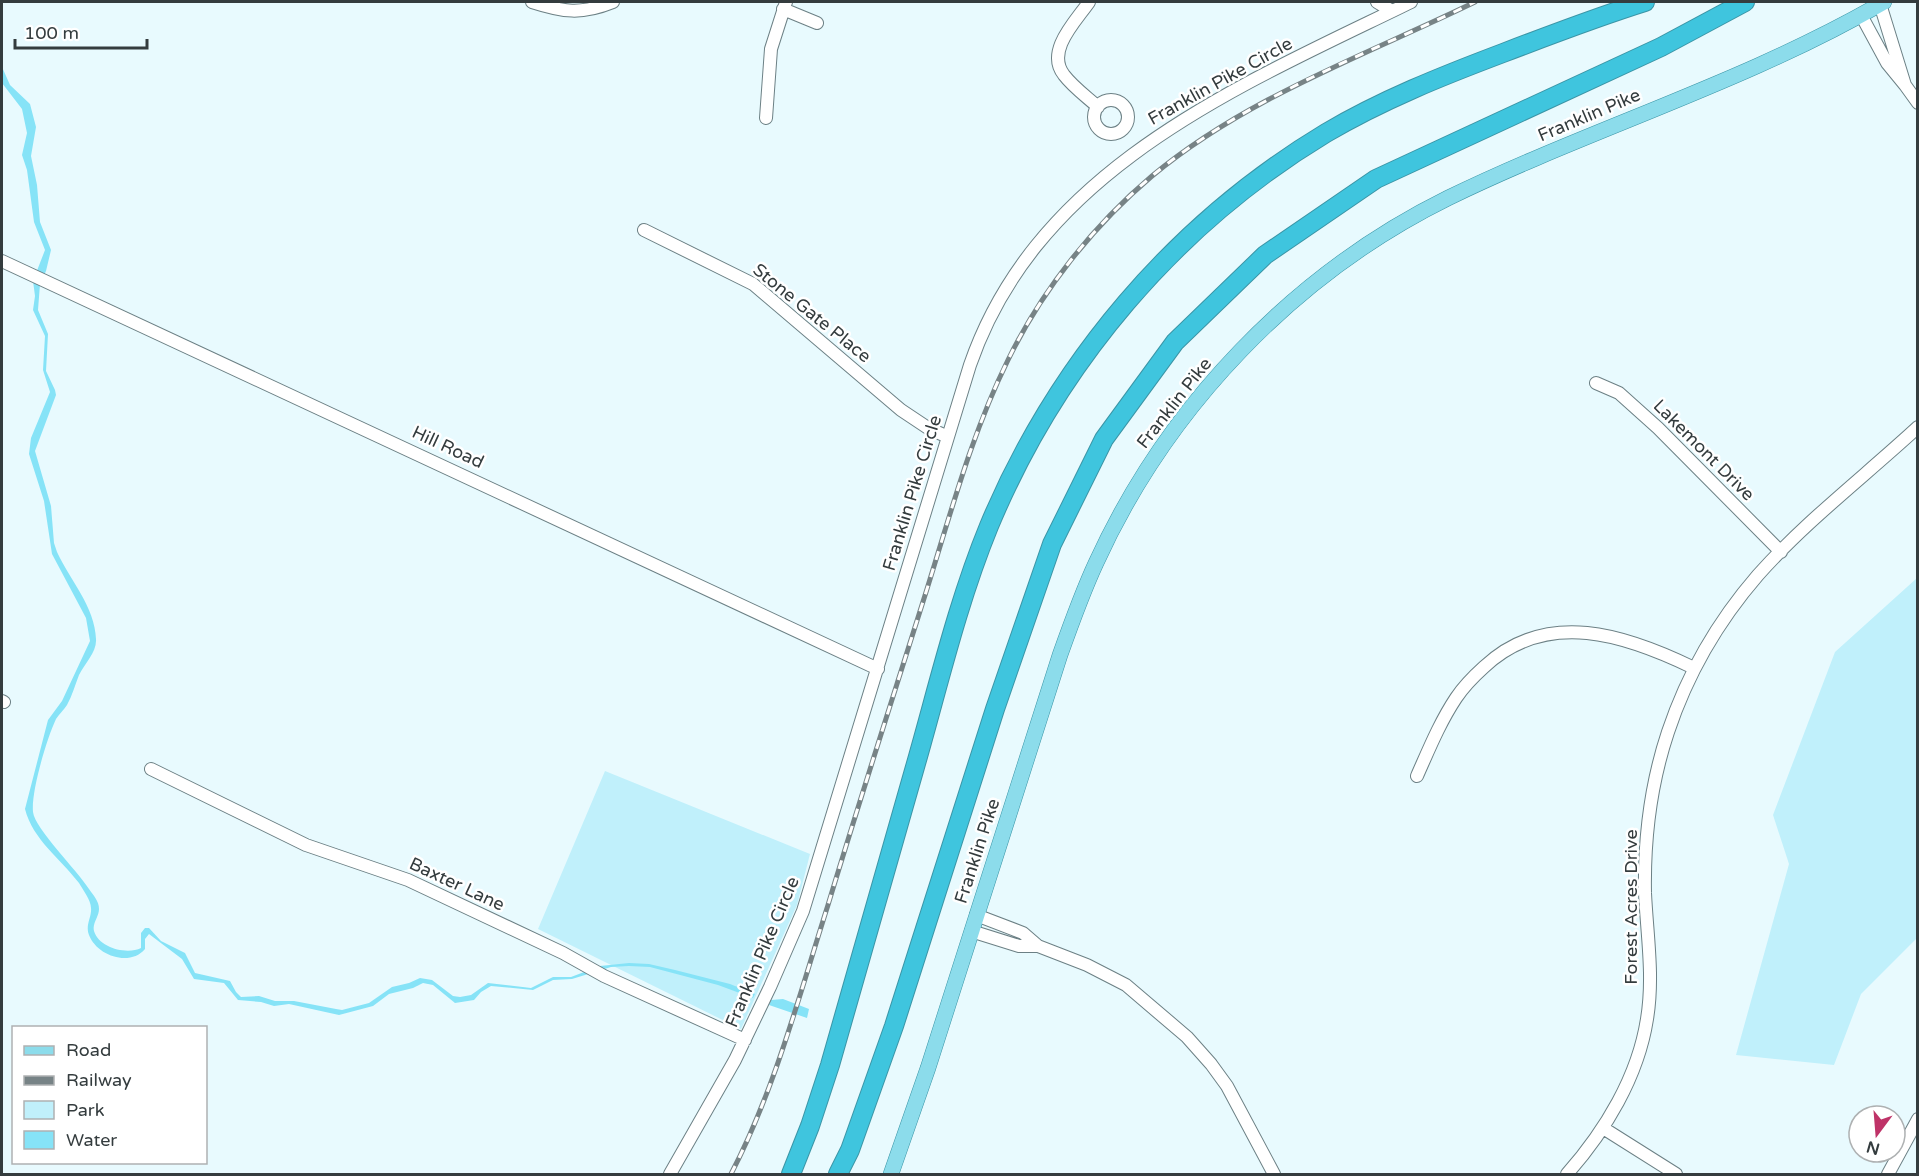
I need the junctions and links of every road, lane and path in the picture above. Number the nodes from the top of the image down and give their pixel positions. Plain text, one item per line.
1 (532, 2) edge
2 (613, 2) edge
3 (1089, 2) edge
4 (1377, 2) edge
5 (1411, 2) edge
6 (1629, 2) edge
7 (1645, 2) edge
8 (1745, 2) edge
9 (1882, 3) edge
10 (785, 5) edge
11 (1392, 11) junction
12 (1861, 15) junction
13 (1592, 19) junction
14 (817, 23) dead end
15 (1905, 85) junction
16 (1917, 103) edge
17 (1098, 107) dead end
18 (766, 118) dead end
19 (644, 230) dead end
20 (2, 261) edge
21 (1596, 383) dead end
22 (1917, 427) edge
23 (948, 437) junction
24 (1781, 552) junction
25 (1694, 668) junction
26 (878, 669) junction
27 (151, 769) dead end
28 (1417, 776) dead end
29 (976, 915) junction
30 (971, 931) junction
31 (1038, 946) junction
32 (745, 1040) junction
33 (1917, 1119) edge
34 (1603, 1128) junction
35 (670, 1174) edge
36 (791, 1174) edge
37 (838, 1174) edge
38 (891, 1174) edge
39 (1274, 1174) edge
40 (1566, 1174) edge
41 (1676, 1174) edge
42 (1888, 1174) edge

1 - 2 street
3 - 17 street
4 - 11 street
5 - 11 street, Franklin Pike Circle
6 - 13 highway
7 - 13 highway
8 - 37 highway
9 - 12 main road, Franklin Pike
9 - 15 street
10 - 14 street
10 - 18 street
11 - 23 street, Franklin Pike Circle
12 - 15 street
12 - 29 main road, Franklin Pike
13 - 36 highway
15 - 16 street
19 - 23 street, Stone Gate Place
20 - 26 street, Hill Road
21 - 24 street, Lakemont Drive
22 - 24 street, Forest Acres Drive
23 - 26 street, Franklin Pike Circle
24 - 25 street, Forest Acres Drive
25 - 28 street
25 - 34 street, Forest Acres Drive
26 - 32 street, Franklin Pike Circle
27 - 32 street, Baxter Lane
29 - 30 main road, Franklin Pike
29 - 31 street
30 - 31 street
30 - 38 main road, Franklin Pike
31 - 39 street
32 - 35 street, Franklin Pike Circle
33 - 42 street
34 - 40 street, Forest Acres Drive
34 - 41 street

